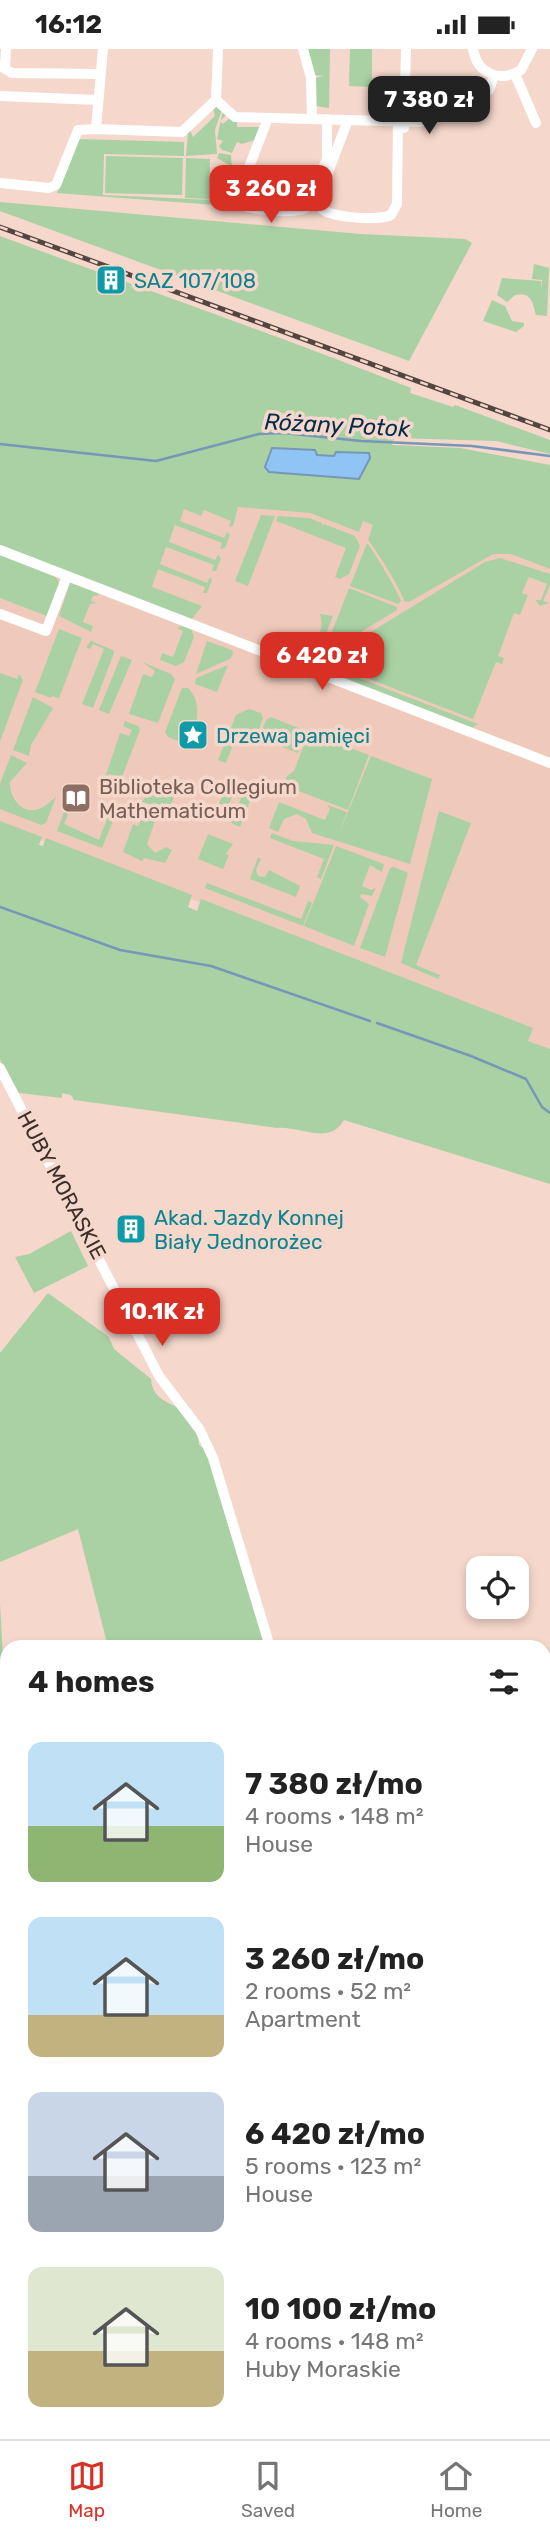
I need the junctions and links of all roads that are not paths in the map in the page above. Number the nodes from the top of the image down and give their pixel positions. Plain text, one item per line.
1 (6, 49) edge
2 (103, 49) edge
3 (218, 49) edge
4 (303, 49) edge
5 (406, 49) edge
6 (473, 49) edge
7 (531, 53) edge
8 (543, 62) dead end
9 (6, 69) edge
10 (100, 74) junction
11 (515, 74) junction
12 (494, 76) junction
13 (489, 90) dead end
14 (0, 96) edge
15 (97, 100) junction
16 (216, 100) junction
17 (428, 114) dead end
18 (268, 118) junction
19 (312, 119) junction
20 (327, 119) junction
21 (348, 120) junction
22 (401, 121) junction
23 (536, 123) dead end
24 (96, 129) junction
25 (404, 137) dead end
26 (306, 174) dead end
27 (321, 174) junction
28 (0, 183) edge
29 (0, 550) edge
30 (67, 576) junction
31 (0, 614) edge
32 (550, 763) edge
33 (0, 1068) edge
34 (268, 1640) edge

1 - 9 street
2 - 10 street
3 - 16 street
4 - 19 street
5 - 22 street
6 - 12 street
7 - 8 street
7 - 11 street
9 - 10 street
10 - 15 street
11 - 12 street
11 - 23 street
12 - 13 street
14 - 15 street
15 - 24 street
16 - 18 street
16 - 24 street
17 - 22 street
18 - 19 street
18 - 27 street
19 - 20 street
20 - 21 street
20 - 27 street
21 - 22 street
21 - 22 street
22 - 25 street
24 - 28 street
26 - 27 street
29 - 30 street
30 - 31 street
30 - 32 street
33 - 34 street, HUBY MORASKIE

